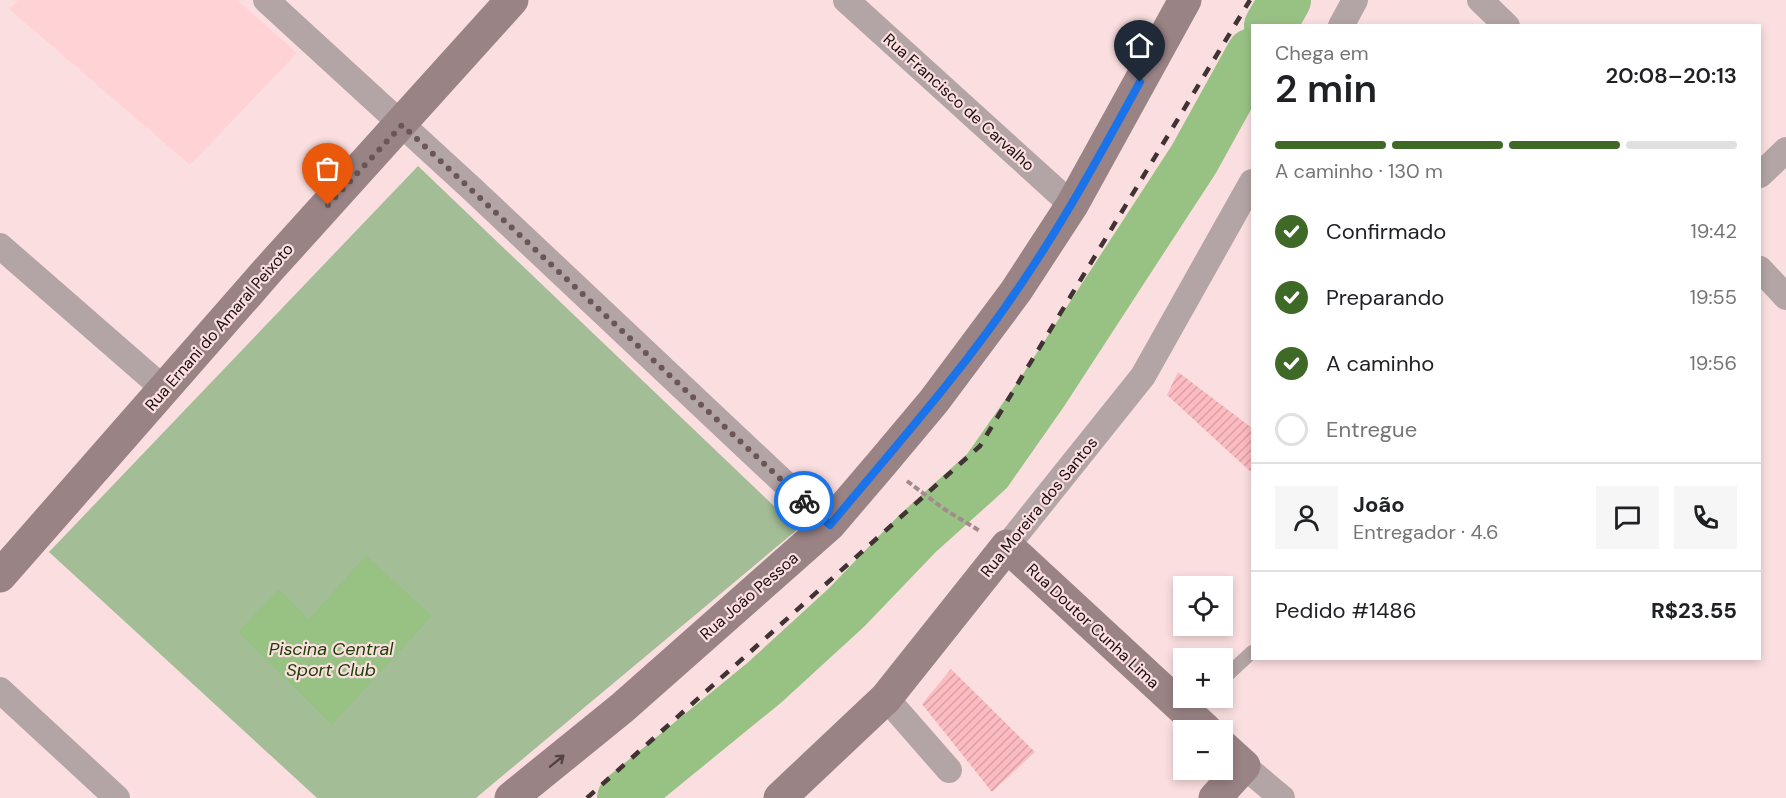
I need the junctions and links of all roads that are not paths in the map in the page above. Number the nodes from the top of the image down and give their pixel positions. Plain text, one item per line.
1 (266, 0) edge
2 (512, 0) edge
3 (846, 0) edge
4 (1185, 0) edge
5 (1355, 0) edge
6 (1480, 0) edge
7 (1342, 24) edge
8 (1505, 24) edge
9 (402, 125) junction
10 (1786, 150) edge
11 (1761, 174) edge
12 (1251, 184) edge
13 (1072, 205) junction
14 (0, 246) edge
15 (1761, 270) edge
16 (1786, 297) edge
17 (164, 389) junction
18 (830, 525) junction
19 (1007, 546) junction
20 (0, 576) edge
21 (1251, 653) edge
22 (1233, 670) edge
23 (0, 690) edge
24 (886, 698) junction
25 (1199, 714) edge
26 (1233, 756) edge
27 (949, 770) dead end
28 (1223, 780) edge
29 (117, 798) edge
30 (511, 798) edge
31 (780, 798) edge
32 (1215, 798) edge
33 (1282, 798) edge

1 - 9 street
2 - 9 main road, Rua Ernani do Amaral Peixoto
3 - 13 street, Rua Francisco de Carvalho
4 - 13 main road, Rua João Pessoa
5 - 7 street
6 - 8 street
9 - 17 main road, Rua Ernani do Amaral Peixoto
9 - 18 street
10 - 11 street
12 - 19 street, Rua Moreira dos Santos
13 - 18 main road, Rua João Pessoa
14 - 17 street
15 - 16 street
17 - 20 main road, Rua Ernani do Amaral Peixoto
30 -> 18 main road, Rua João Pessoa
19 - 24 main road, Rua Moreira dos Santos
19 - 25 main road, Rua Doutor Cunha Lima
21 - 22 lane
23 - 29 street
24 - 27 street
24 - 31 main road, Rua Moreira dos Santos
26 - 33 street
28 - 32 main road

